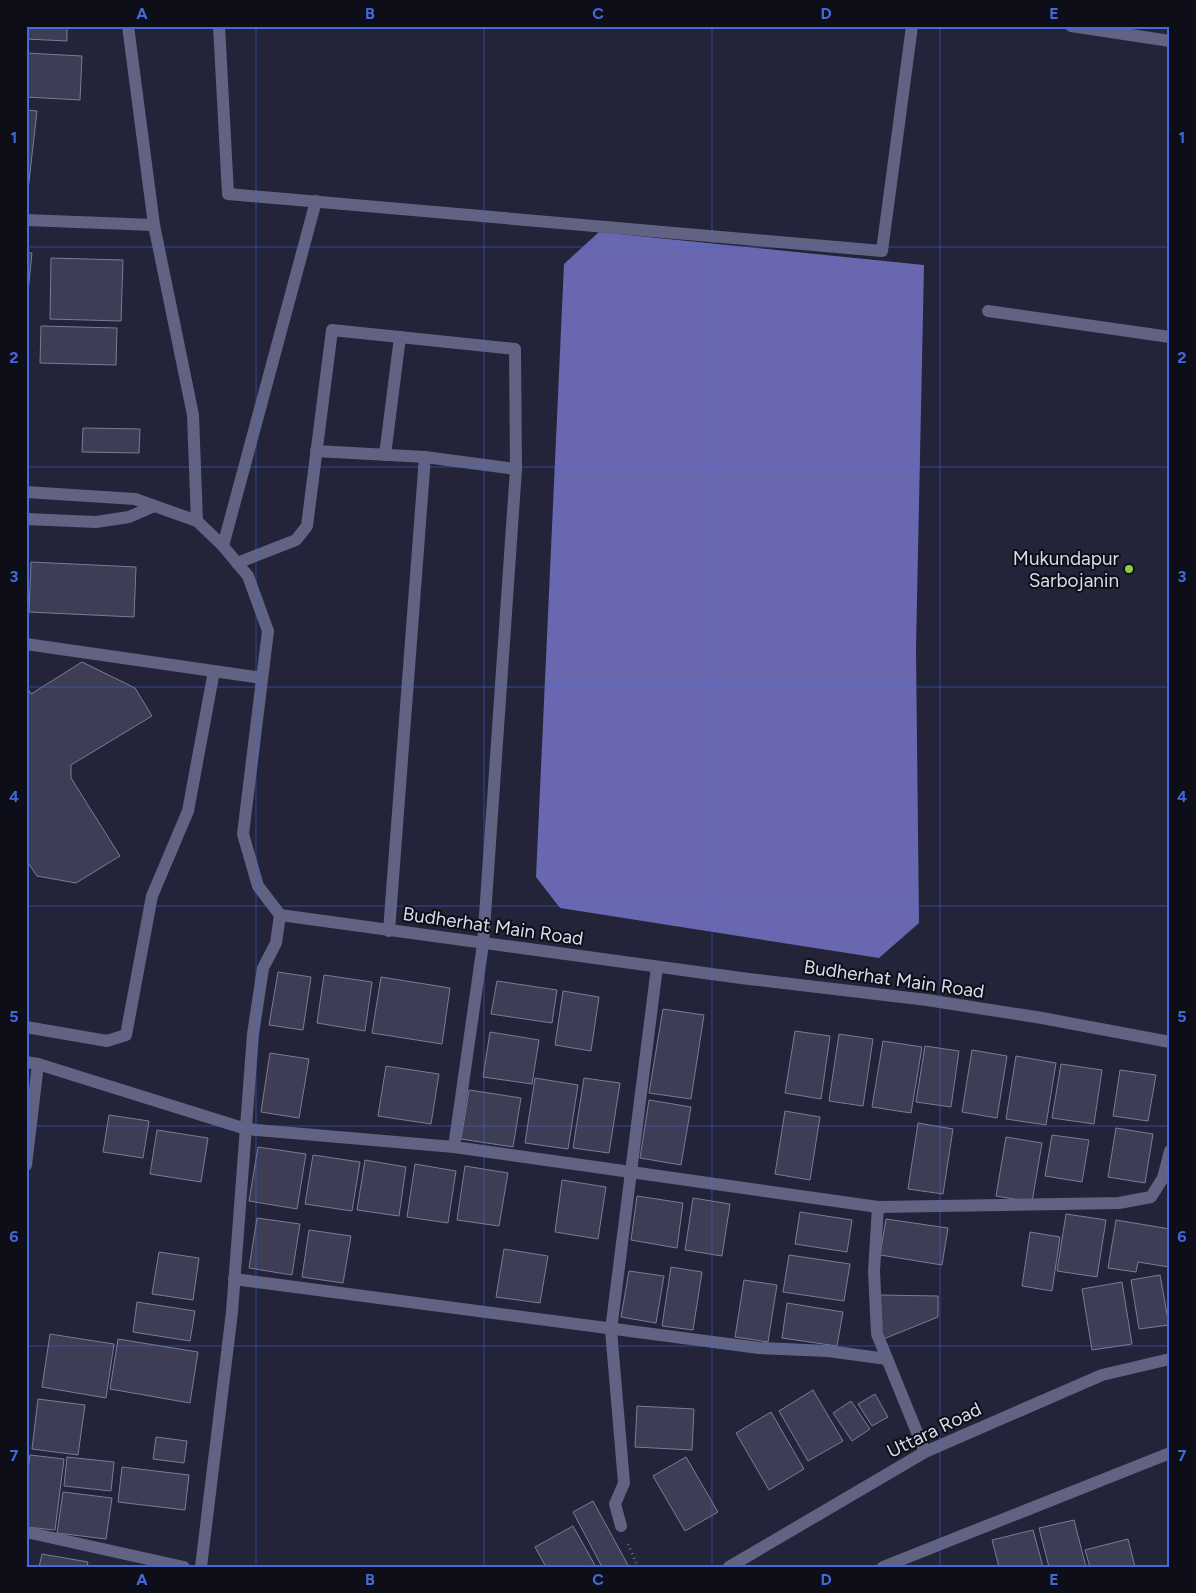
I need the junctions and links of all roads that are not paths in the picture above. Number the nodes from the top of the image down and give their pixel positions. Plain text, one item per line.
1 (128, 26) edge
2 (219, 26) edge
3 (912, 26) edge
4 (1071, 26) edge
5 (1170, 41) edge
6 (316, 201) junction
7 (26, 220) edge
8 (154, 225) junction
9 (988, 311) dead end
10 (400, 337) junction
11 (1170, 337) edge
12 (316, 451) junction
13 (385, 455) junction
14 (425, 457) junction
15 (516, 468) junction
16 (26, 492) edge
17 (154, 506) junction
18 (26, 519) edge
19 (197, 521) junction
20 (222, 546) junction
21 (236, 563) junction
22 (26, 644) edge
23 (214, 671) junction
24 (262, 678) junction
25 (280, 915) junction
26 (388, 930) junction
27 (482, 944) junction
28 (657, 967) junction
29 (26, 1027) edge
30 (1170, 1042) edge
31 (32, 1063) edge
32 (246, 1129) junction
33 (454, 1147) junction
34 (1170, 1151) edge
35 (26, 1165) edge
36 (632, 1172) junction
37 (878, 1207) junction
38 (234, 1279) junction
39 (611, 1330) junction
40 (888, 1359) junction
41 (1170, 1359) edge
42 (925, 1452) junction
43 (1170, 1453) edge
44 (621, 1526) dead end
45 (26, 1532) edge
46 (184, 1567) edge
47 (202, 1567) edge
48 (729, 1567) edge
49 (883, 1567) edge

1 - 8 street
2 - 6 street
3 - 6 street
4 - 5 street
6 - 20 street
7 - 8 street
8 - 19 street
9 - 11 street
10 - 12 street
10 - 13 street
10 - 15 street
12 - 13 street
12 - 21 street
13 - 14 street
14 - 15 street
14 - 26 street
15 - 27 street
16 - 17 street
17 - 18 street
17 - 19 street
19 - 20 street
20 - 21 street
21 - 24 street
22 - 23 street
23 - 24 street
23 - 29 street
24 - 25 street
25 - 26 street, Budherhat Main Road
25 - 32 street
26 - 27 street, Budherhat Main Road
27 - 28 street, Budherhat Main Road
27 - 33 street
28 - 30 street, Budherhat Main Road
28 - 36 street
31 - 32 street
31 - 35 street
32 - 33 street
32 - 38 street
33 - 36 street
34 - 37 street
36 - 37 street
36 - 39 street
37 - 40 street
38 - 39 street
38 - 47 street
39 - 40 street
39 - 44 street
40 - 42 street
41 - 42 street, Uttara Road
42 - 48 street, Uttara Road
43 - 49 street
45 - 46 street

